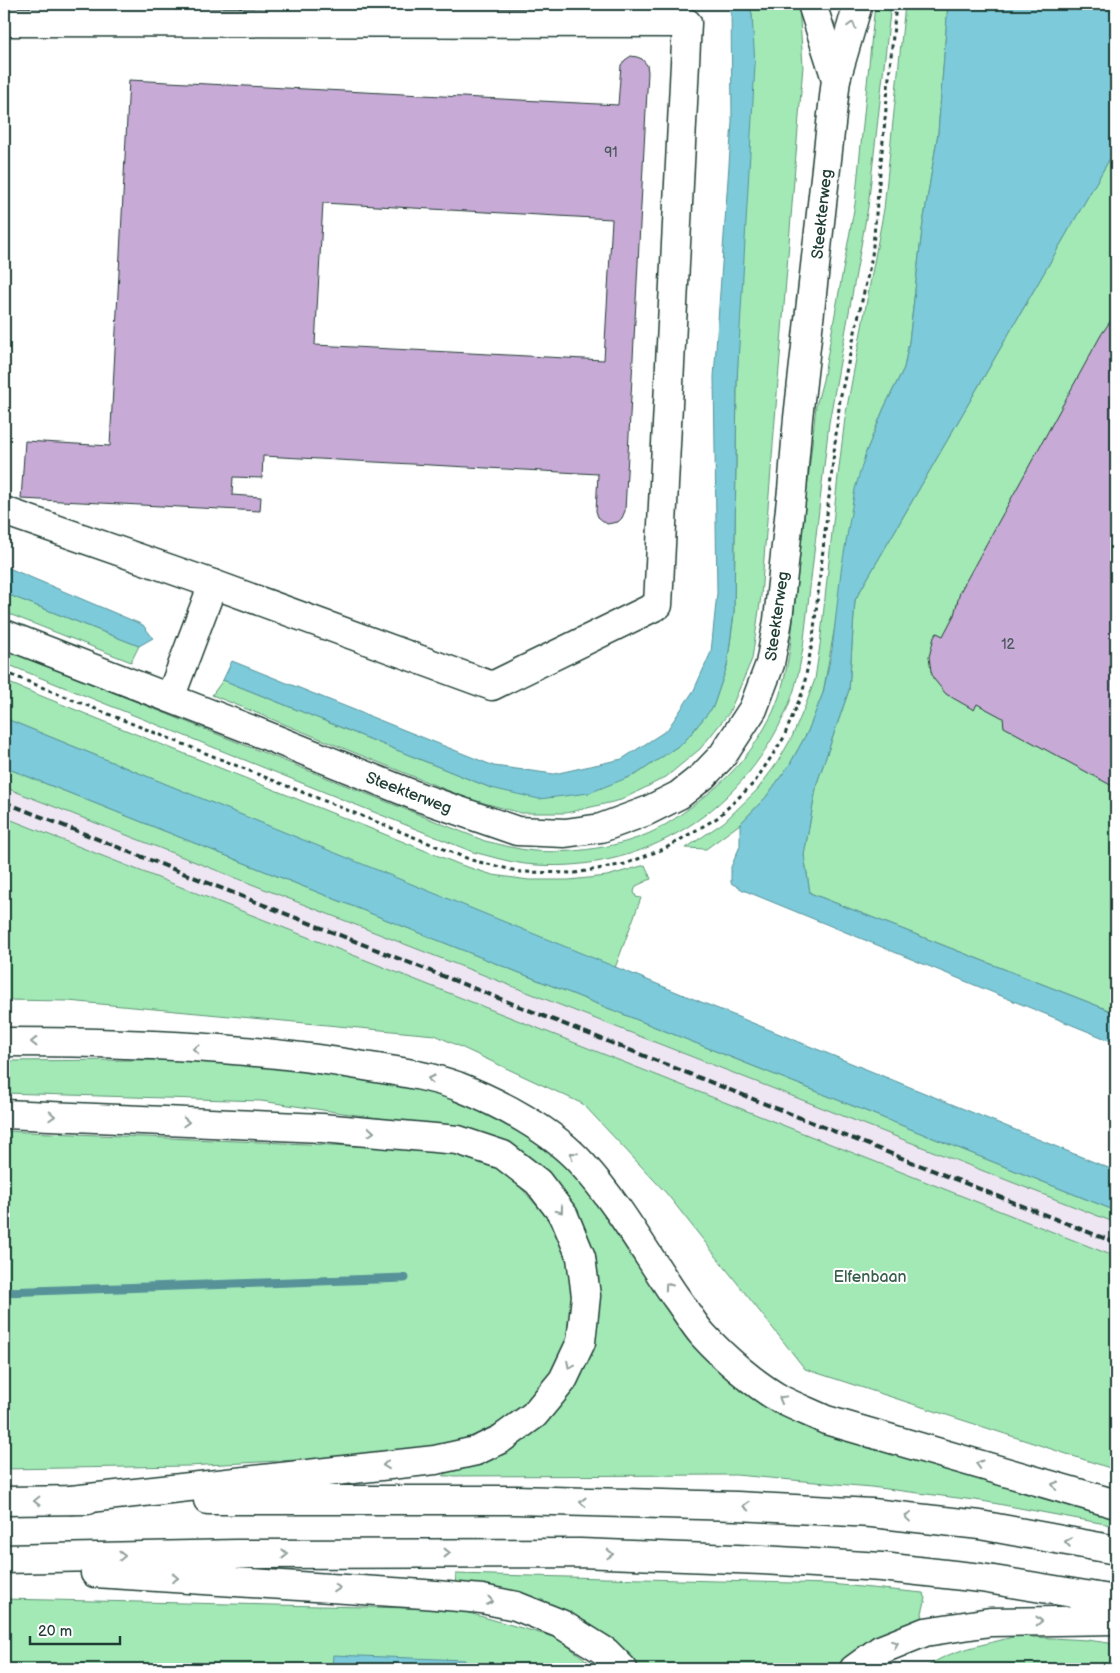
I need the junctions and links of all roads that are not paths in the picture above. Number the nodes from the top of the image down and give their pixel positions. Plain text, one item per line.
1 (812, 4) edge
2 (828, 4) edge
3 (858, 4) edge
4 (4, 22) edge
5 (836, 80) junction
6 (4, 511) edge
7 (213, 584) junction
8 (4, 634) edge
9 (170, 698) junction
10 (4, 1042) edge
11 (4, 1114) edge
12 (71, 1500) junction
13 (4, 1501) edge
14 (1116, 1504) edge
15 (1116, 1550) edge
16 (4, 1558) edge
17 (4, 1567) edge
18 (1116, 1600) edge
19 (1116, 1620) edge
20 (623, 1669) edge
21 (854, 1669) edge

1 - 5 main road
2 - 5 main road, Steekterweg
5 -> 3 main road, Steekterweg
4 - 7 main road
5 - 9 main road, Steekterweg
6 - 7 main road
7 - 9 main road
8 - 9 main road, Steekterweg
14 -> 10 main road
11 -> 12 main road
12 -> 13 main road
15 -> 12 main road
16 -> 18 main road
17 -> 20 main road
21 -> 19 main road

